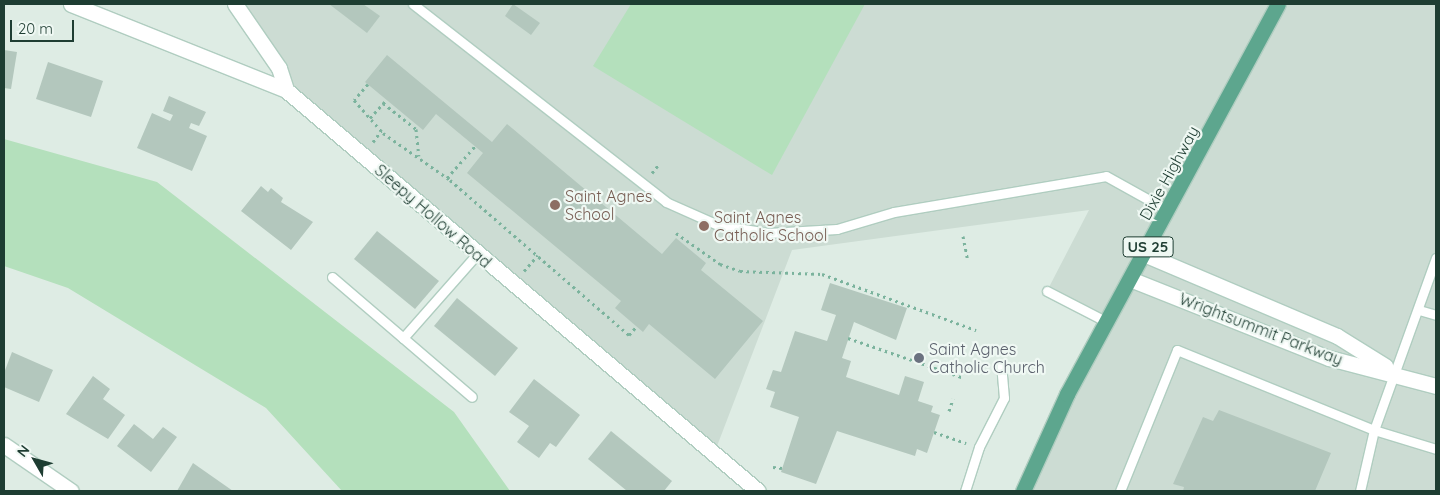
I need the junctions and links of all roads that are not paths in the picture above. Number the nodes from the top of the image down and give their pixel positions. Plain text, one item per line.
1 (71, 4) edge
2 (235, 4) edge
3 (413, 4) edge
4 (1278, 4) edge
5 (286, 90) junction
6 (1169, 211) junction
7 (477, 254) junction
8 (1144, 254) junction
9 (1436, 258) edge
10 (332, 277) dead end
11 (1130, 278) junction
12 (1047, 291) dead end
13 (1419, 310) junction
14 (1436, 315) edge
15 (1107, 322) junction
16 (403, 338) junction
17 (1001, 366) dead end
18 (1394, 372) junction
19 (1436, 386) edge
20 (472, 396) dead end
21 (1374, 430) junction
22 (4, 445) edge
23 (1436, 449) edge
24 (72, 491) edge
25 (758, 491) edge
26 (965, 491) edge
27 (1023, 491) edge
28 (1120, 491) edge
29 (1360, 491) edge

1 - 5 main road, Sleepy Hollow Road
2 - 5 main road
3 - 6 lane
4 - 6 main road, Dixie Highway / US 25
5 - 7 main road, Sleepy Hollow Road
6 - 8 main road, Dixie Highway / US 25
7 - 16 lane
7 - 25 main road, Sleepy Hollow Road
8 - 11 main road, Dixie Highway / US 25
8 - 18 main road, Wrightsummit Parkway
9 - 13 lane
10 - 16 lane
11 - 15 main road, Dixie Highway / US 25
11 - 18 main road, Wrightsummit Parkway
12 - 15 lane
13 - 14 lane
13 - 18 lane
15 - 27 main road, Dixie Highway / US 25
16 - 20 lane
17 - 26 lane
18 - 19 main road, Wrightsummit Parkway
18 - 21 lane
21 - 23 lane
21 - 28 lane
21 - 29 lane
22 - 24 main road

